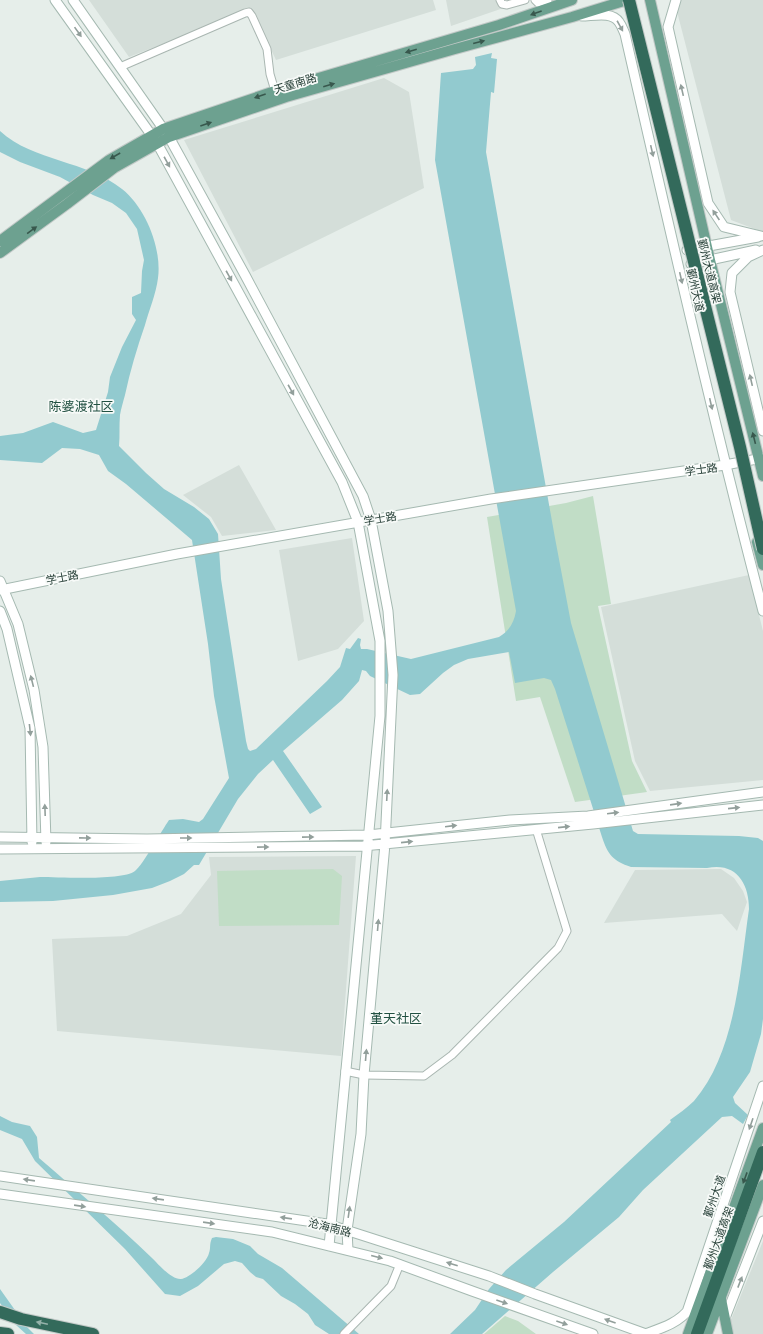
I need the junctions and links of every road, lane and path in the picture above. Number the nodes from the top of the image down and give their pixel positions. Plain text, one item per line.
1 (55, 0) edge
2 (73, 0) edge
3 (500, 0) edge
4 (525, 0) edge
5 (535, 0) edge
6 (548, 0) edge
7 (571, 0) edge
8 (629, 0) edge
9 (650, 0) edge
10 (676, 0) edge
11 (572, 17) junction
12 (120, 67) junction
13 (275, 91) junction
14 (166, 133) junction
15 (154, 139) junction
16 (762, 236) edge
17 (0, 241) edge
18 (707, 246) junction
19 (763, 249) edge
20 (687, 250) junction
21 (0, 253) edge
22 (710, 260) junction
23 (690, 264) junction
24 (763, 431) edge
25 (761, 459) edge
26 (738, 463) junction
27 (725, 465) junction
28 (763, 476) edge
29 (763, 519) edge
30 (371, 520) junction
31 (358, 522) junction
32 (763, 549) edge
33 (763, 565) edge
34 (1, 586) edge
35 (0, 611) edge
36 (763, 611) edge
37 (763, 792) edge
38 (763, 805) edge
39 (750, 806) junction
40 (763, 811) edge
41 (638, 814) junction
42 (590, 820) junction
43 (536, 829) junction
44 (386, 834) junction
45 (368, 835) junction
46 (0, 837) edge
47 (33, 837) junction
48 (46, 837) junction
49 (225, 842) junction
50 (146, 843) junction
51 (385, 844) junction
52 (367, 845) junction
53 (0, 849) edge
54 (31, 849) junction
55 (47, 849) junction
56 (345, 1071) junction
57 (364, 1075) junction
58 (763, 1086) edge
59 (763, 1128) edge
60 (763, 1152) edge
61 (763, 1168) edge
62 (0, 1176) edge
63 (763, 1185) edge
64 (0, 1194) edge
65 (763, 1221) edge
66 (330, 1225) junction
67 (347, 1230) junction
68 (329, 1246) junction
69 (348, 1250) junction
70 (400, 1264) junction
71 (703, 1291) junction
72 (721, 1298) junction
73 (0, 1312) edge
74 (687, 1312) junction
75 (726, 1318) junction
76 (0, 1333) edge
77 (8, 1334) edge
78 (93, 1334) edge
79 (344, 1334) edge
80 (593, 1334) edge
81 (646, 1334) edge
82 (688, 1334) edge
83 (697, 1334) edge
84 (702, 1334) edge
85 (708, 1334) edge
86 (728, 1334) edge

1 -> 15 street
2 - 12 street
3 - 4 street
5 - 6 street
7 -> 13 main road
8 - 11 main road, 天童南路
8 - 20 main road, 鄞州大道
8 - 29 highway, 鄞州大道高架
8 - 32 highway, 鄞州大道高架, bridge
9 - 18 main road, 鄞州大道
16 -> 10 street
14 -> 11 main road, 天童南路
11 -> 27 street, 鄞州大道
12 - 13 street
12 - 14 street
13 -> 14 main road
14 - 15 main road, 天童南路
14 - 30 street
15 -> 17 main road
21 -> 15 main road, 天童南路
15 -> 31 street
16 - 18 street
18 - 20 street
18 - 22 main road, 鄞州大道
19 - 22 street
24 -> 19 street
20 - 23 main road, 鄞州大道
22 - 23 street
25 -> 22 main road, 鄞州大道
23 - 26 main road, 鄞州大道
25 - 26 street, 学士路
25 - 28 main road, 鄞州大道
26 - 27 street, 学士路
26 - 33 main road, 鄞州大道
27 - 30 street, 学士路
27 - 36 street, 鄞州大道
30 - 31 street, 学士路
44 -> 30 street
31 - 34 street, 学士路
31 - 45 street
48 -> 34 street
35 -> 47 street
41 -> 37 street
38 - 39 street
39 - 40 street
41 -> 39 street
42 -> 41 street
43 -> 42 street
44 -> 42 street
51 -> 43 street
43 - 57 street
44 - 45 street
44 - 51 street
49 -> 45 street
45 - 52 street
46 - 47 street
47 - 48 street
47 - 54 street
48 -> 50 street
48 - 55 street
50 -> 49 street
49 -> 52 street
50 - 55 street
51 - 52 street
57 -> 51 street
52 - 56 street
53 - 54 street
54 - 55 street
56 - 57 street
56 - 66 street
67 -> 57 street
58 -> 74 street, 鄞州大道
59 -> 71 main road, 鄞州大道
60 - 83 highway, 鄞州大道高架
61 - 84 highway, 鄞州大道高架
66 -> 62 street, 沧海南路
63 - 72 main road
64 -> 68 street, 沧海南路
75 -> 65 street
66 - 67 street, 沧海南路
66 - 68 street
67 - 69 street
81 -> 67 street, 沧海南路
68 - 69 street, 沧海南路
69 -> 70 street, 沧海南路
70 - 79 street
70 -> 80 street, 沧海南路
71 - 74 street
71 - 82 main road, 鄞州大道
72 - 75 main road
72 - 85 main road
78 -> 73 highway
74 - 81 street
75 - 86 main road
76 - 77 highway

